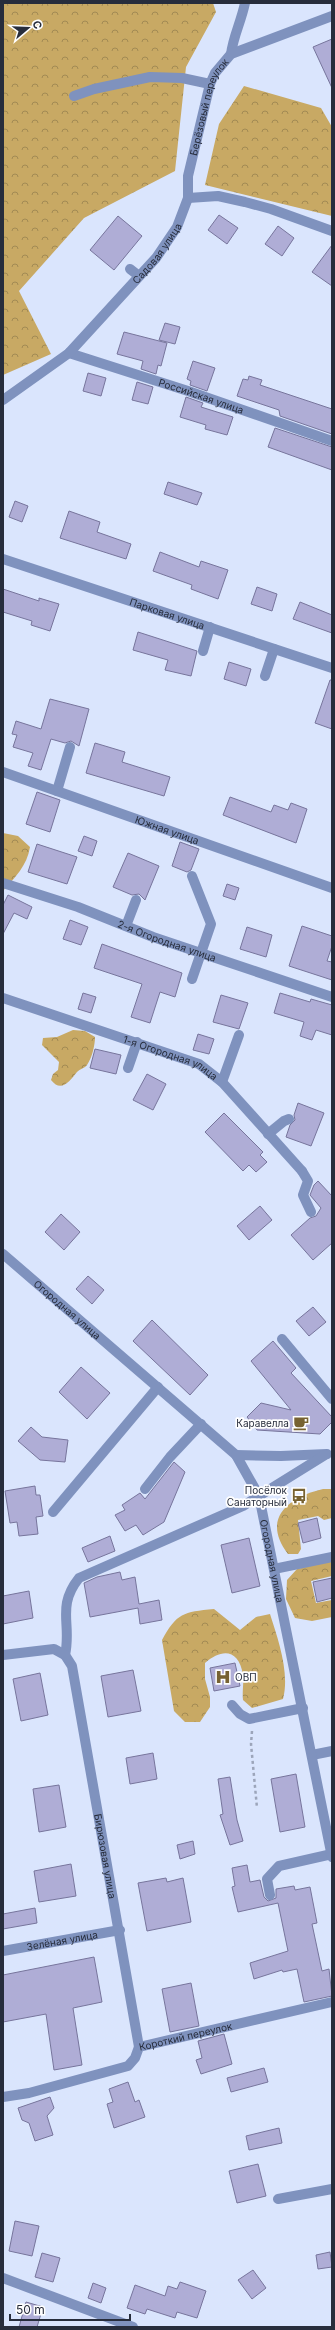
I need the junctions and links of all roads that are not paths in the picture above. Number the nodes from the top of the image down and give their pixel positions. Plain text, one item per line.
1 (245, 3) edge
2 (332, 16) edge
3 (231, 54) junction
4 (210, 84) junction
5 (74, 96) dead end
6 (188, 198) junction
7 (332, 231) edge
8 (130, 269) dead end
9 (139, 276) junction
10 (69, 353) junction
11 (3, 400) edge
12 (332, 441) edge
13 (3, 559) edge
14 (210, 627) junction
15 (274, 649) junction
16 (203, 651) dead end
17 (332, 668) edge
18 (265, 676) dead end
19 (70, 747) dead end
20 (3, 772) edge
21 (57, 791) junction
22 (192, 876) dead end
23 (3, 883) edge
24 (332, 888) edge
25 (136, 900) dead end
26 (126, 926) junction
27 (201, 953) junction
28 (192, 980) dead end
29 (332, 997) edge
30 (3, 998) edge
31 (239, 1035) dead end
32 (137, 1042) junction
33 (128, 1068) dead end
34 (222, 1082) junction
35 (289, 1119) dead end
36 (268, 1134) junction
37 (311, 1212) dead end
38 (3, 1254) edge
39 (282, 1339) dead end
40 (158, 1387) junction
41 (332, 1399) edge
42 (201, 1424) junction
43 (329, 1452) edge
44 (236, 1454) junction
45 (145, 1489) dead end
46 (259, 1496) junction
47 (53, 1512) dead end
48 (332, 1557) edge
49 (274, 1569) junction
50 (65, 1654) junction
51 (3, 1655) edge
52 (232, 1705) dead end
53 (303, 1708) junction
54 (332, 1751) edge
55 (312, 1755) junction
56 (332, 1852) edge
57 (270, 1895) dead end
58 (120, 1930) junction
59 (3, 1951) edge
60 (332, 2002) edge
61 (140, 2047) junction
62 (3, 2097) edge
63 (332, 2189) edge
64 (278, 2199) dead end
65 (3, 2278) edge
66 (133, 2327) edge

1 - 3 street
2 - 3 street, Берёзовый переулок
3 - 4 street, Берёзовый переулок
4 - 5 street
4 - 6 street, Берёзовый переулок
6 - 7 street
6 - 9 street, Садовая улица
8 - 9 street
9 - 10 street, Садовая улица
10 - 11 street, Садовая улица
10 - 12 street, Российская улица
13 - 14 street, Парковая улица
14 - 15 street, Парковая улица
14 - 16 street
15 - 17 street, Парковая улица
15 - 18 street
19 - 21 street
20 - 21 street, Южная улица
21 - 24 street, Южная улица
22 - 27 street
23 - 26 street, 2-я Огородная улица
25 - 26 street
26 - 27 street, 2-я Огородная улица
27 - 28 street
27 - 29 street, 2-я Огородная улица
30 - 32 street, 1-я Огородная улица
31 - 34 street
32 - 33 street
32 - 34 street, 1-я Огородная улица
34 - 36 street, 1-я Огородная улица
35 - 36 street
36 - 37 street, 1-я Огородная улица
38 - 40 street, Огородная улица
39 - 41 street
40 - 42 street, Огородная улица
40 - 47 street
42 - 44 street, Огородная улица
42 - 45 street
43 - 44 street
43 - 46 street
44 - 46 street, Огородная улица
46 - 49 street, Огородная улица
46 - 50 street
48 - 49 street
49 - 53 street, Огородная улица
50 - 51 street
50 - 58 street, Бирюзовая улица
52 - 53 street
53 - 55 street, Огородная улица
54 - 55 street
55 - 56 street, Огородная улица
56 - 57 street
58 - 59 street, Зелёная улица
58 - 61 street, Бирюзовая улица
60 - 61 street, Короткий переулок
61 - 62 street, Короткий переулок
63 - 64 street
65 - 66 street

